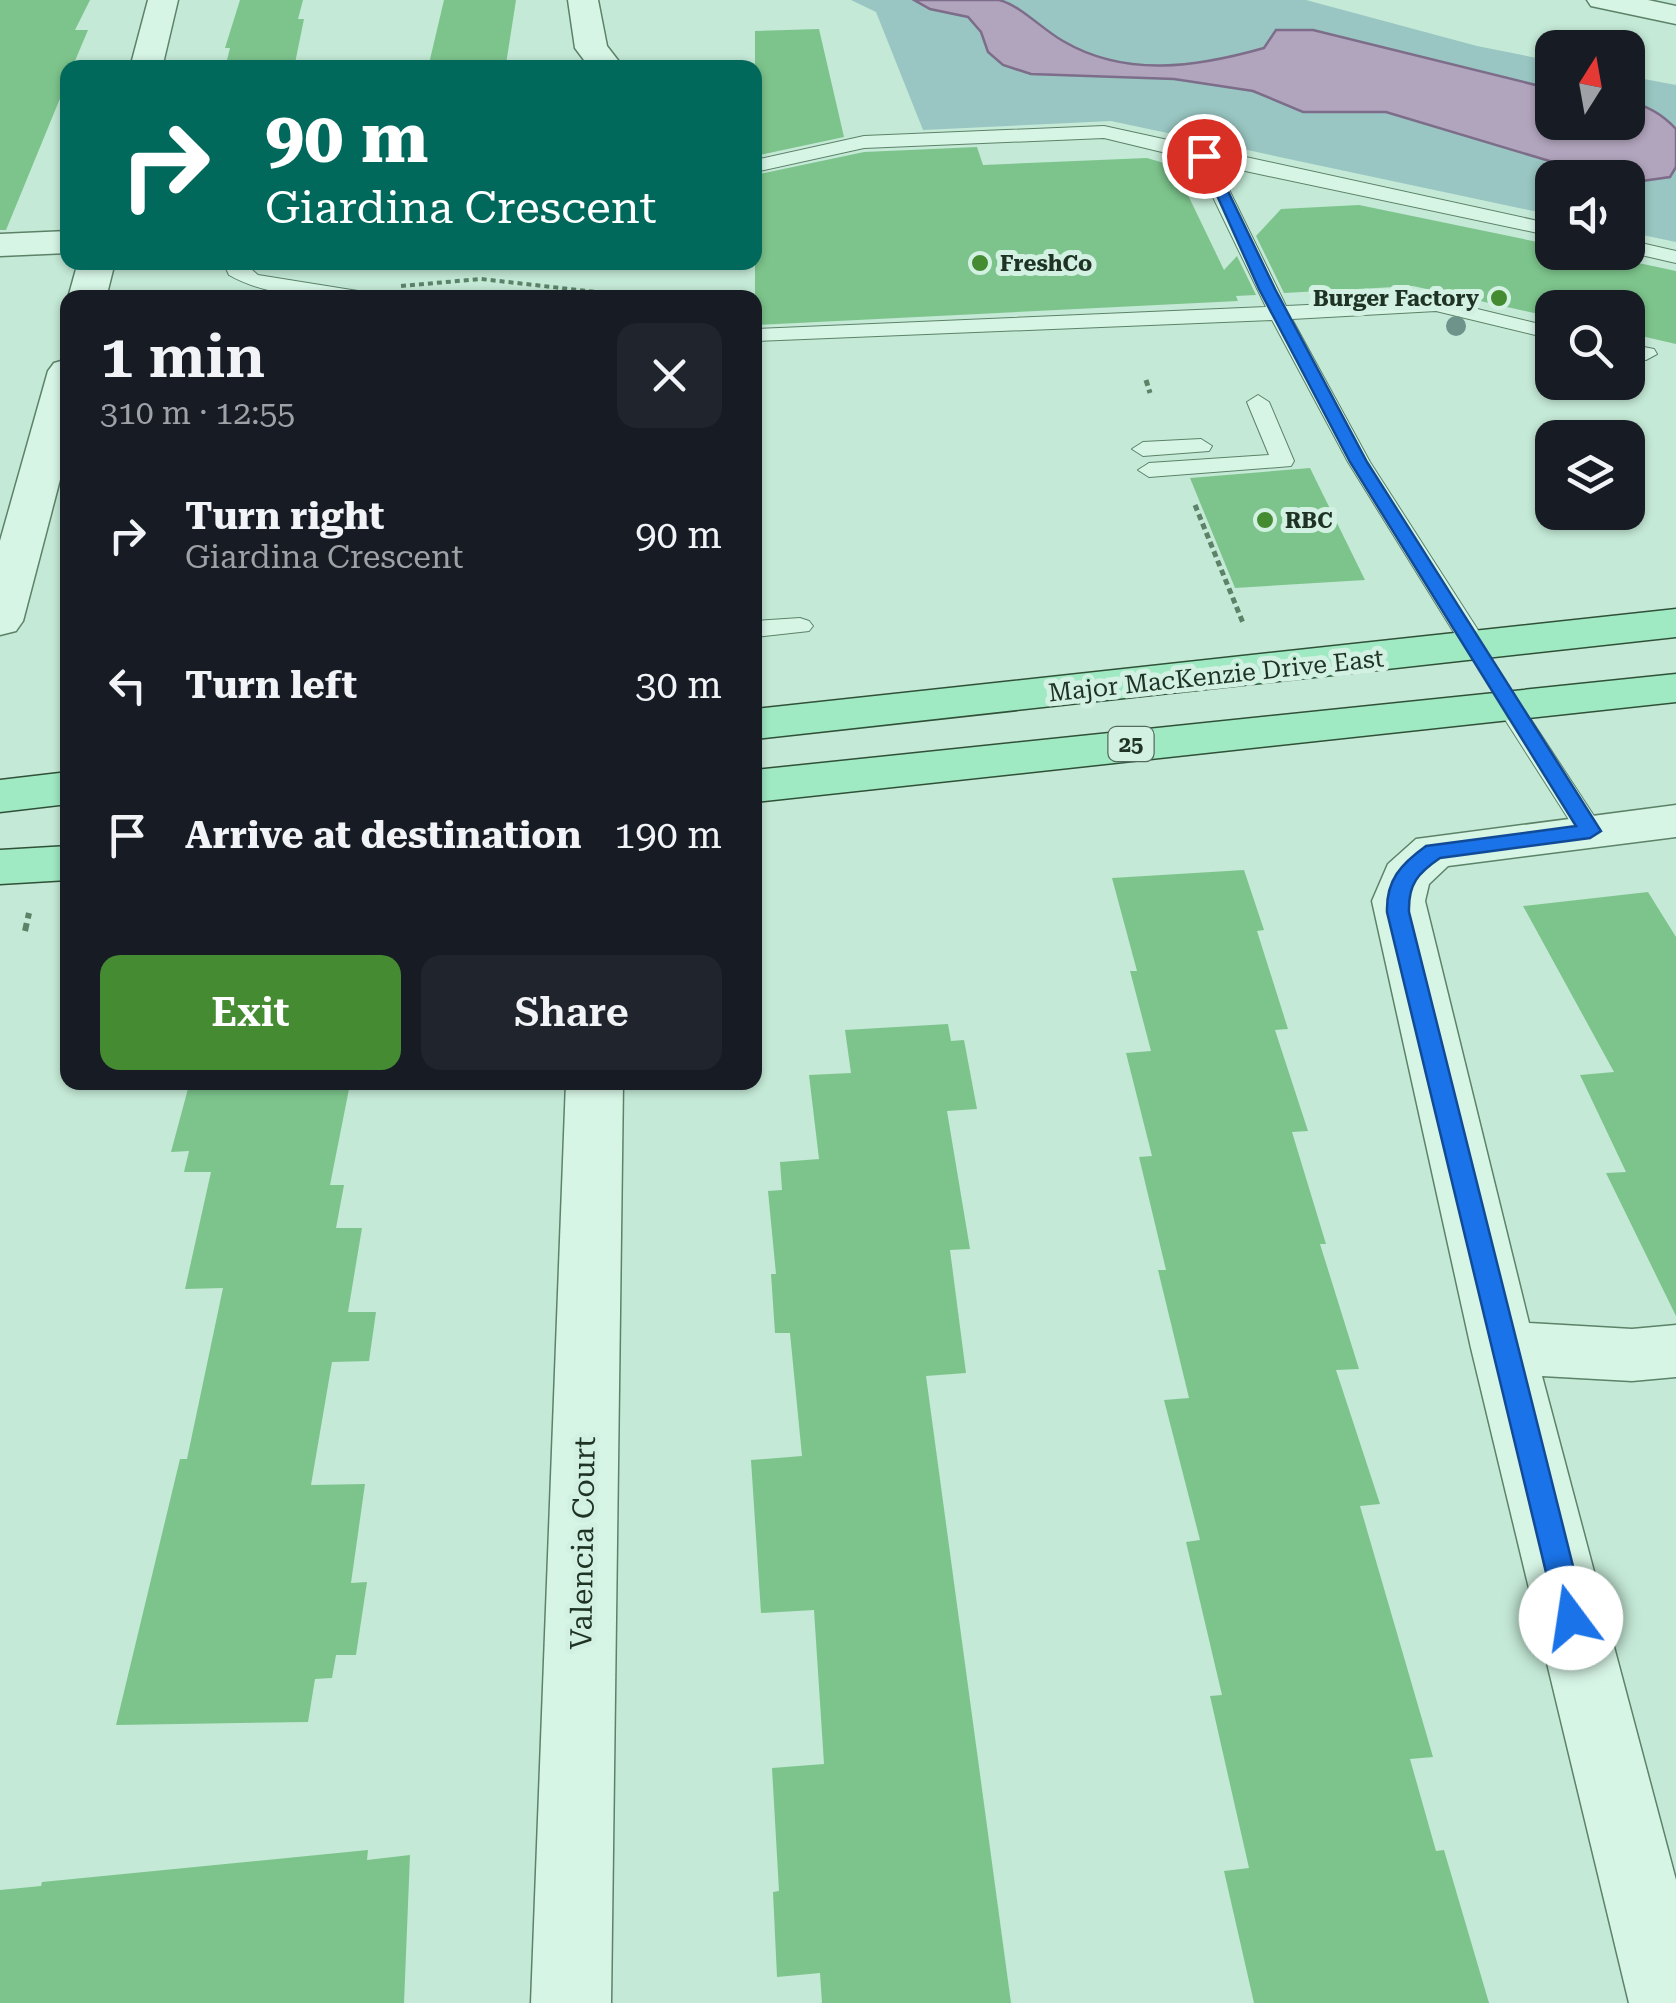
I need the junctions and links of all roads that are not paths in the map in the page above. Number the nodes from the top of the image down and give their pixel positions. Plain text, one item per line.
1 (163, 0) edge
2 (583, 0) edge
3 (1602, 0) edge
4 (1676, 15) edge
5 (148, 60) edge
6 (602, 60) edge
7 (1204, 156) junction
8 (762, 164) edge
9 (1535, 226) edge
10 (60, 242) edge
11 (0, 245) edge
12 (1645, 250) edge
13 (1676, 256) edge
14 (236, 270) edge
15 (314, 290) edge
16 (1279, 313) junction
17 (1535, 329) edge
18 (762, 334) edge
19 (60, 400) edge
20 (1258, 402) dead end
21 (1146, 460) dead end
22 (0, 621) edge
23 (1676, 622) edge
24 (800, 626) dead end
25 (762, 629) edge
26 (1474, 644) junction
27 (1676, 688) edge
28 (1508, 704) junction
29 (762, 723) edge
30 (762, 785) edge
31 (60, 789) edge
32 (0, 796) edge
33 (1676, 821) edge
34 (1590, 831) junction
35 (60, 863) edge
36 (0, 867) edge
37 (594, 1090) edge
38 (1502, 1348) junction
39 (1676, 1351) edge
40 (571, 2003) edge
41 (1669, 2003) edge

1 - 5 street
2 - 6 street
3 - 4 street
7 - 8 lane
7 - 9 lane
7 - 16 lane
10 - 11 street
12 - 13 lane
14 - 15 lane
16 - 17 lane
16 - 18 lane
16 - 26 lane
19 - 22 street
20 - 21 lane
23 - 26 main road, Major MacKenzie Drive East
24 - 25 lane
26 - 28 main road
26 - 29 main road, Major MacKenzie Drive East
27 - 28 main road, 25
28 - 30 main road, 25
28 - 34 lane
31 - 32 main road
33 - 34 street
34 - 38 street
35 - 36 main road
37 - 40 street, Valencia Court
38 - 39 street
38 - 41 street

